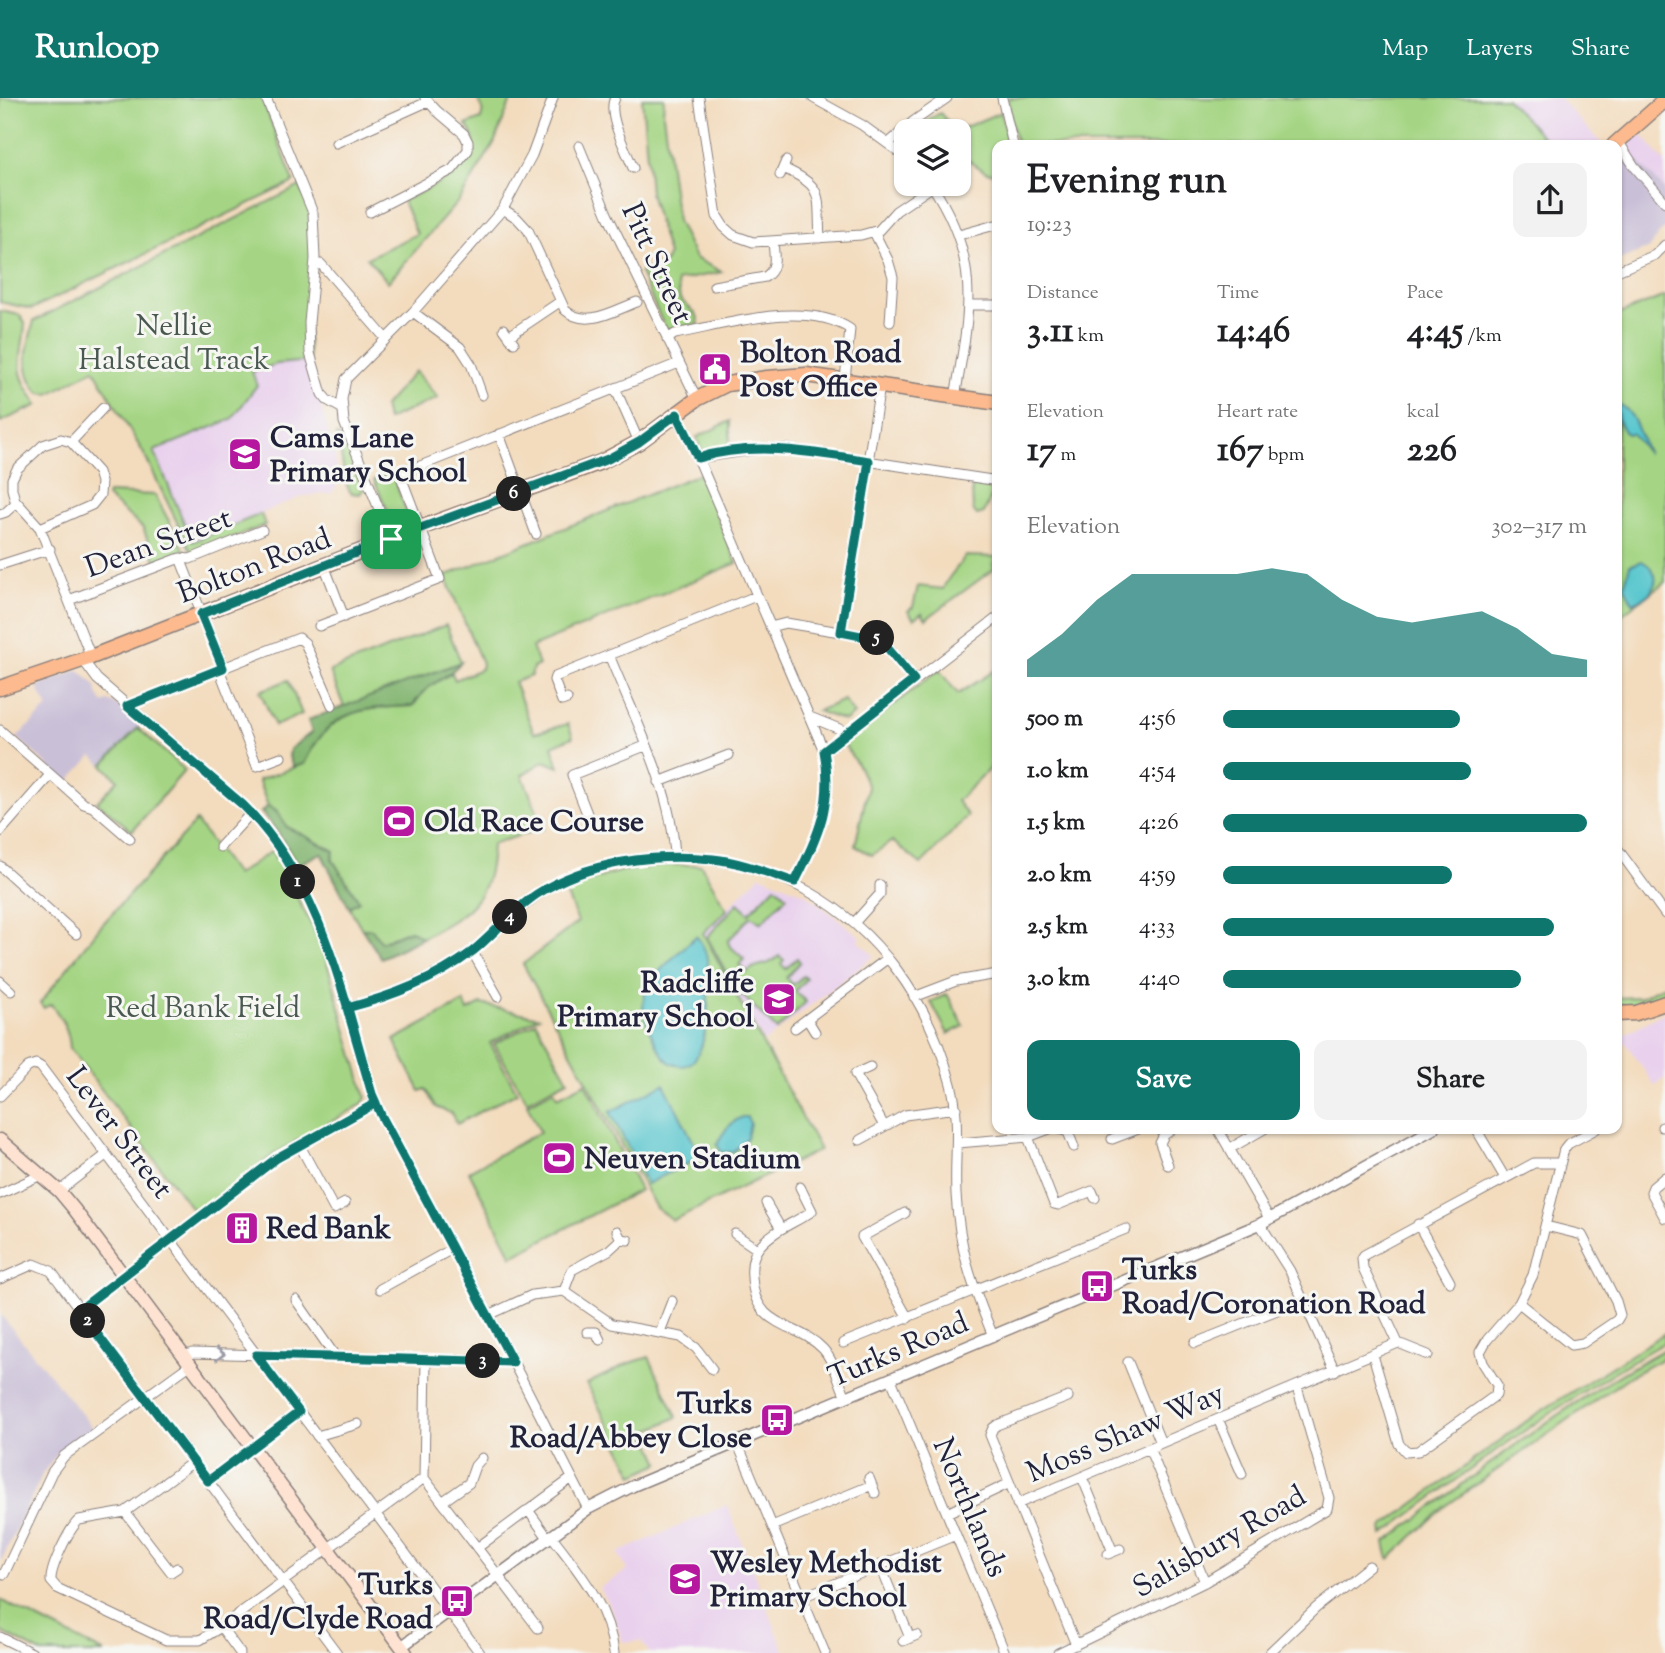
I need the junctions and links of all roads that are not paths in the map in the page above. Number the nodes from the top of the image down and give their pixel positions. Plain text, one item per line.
1 (266, 98) edge
2 (553, 98) edge
3 (615, 98) edge
4 (699, 98) edge
5 (813, 98) edge
6 (947, 98) edge
7 (1002, 98) edge
8 (426, 100) edge
9 (1665, 100) edge
10 (1012, 140) edge
11 (1622, 140) edge
12 (342, 143) dead end
13 (889, 143) junction
14 (579, 146) dead end
15 (894, 147) edge
16 (1622, 153) edge
17 (783, 168) dead end
18 (634, 169) dead end
19 (917, 196) edge
20 (938, 196) edge
21 (1665, 202) edge
22 (503, 209) junction
23 (370, 212) dead end
24 (992, 225) edge
25 (874, 232) junction
26 (959, 235) junction
27 (820, 238) junction
28 (773, 242) junction
29 (1665, 245) edge
30 (321, 264) dead end
31 (1622, 269) edge
32 (718, 283) dead end
33 (561, 300) junction
34 (637, 302) dead end
35 (968, 304) junction
36 (992, 305) edge
37 (413, 312) junction
38 (892, 318) dead end
39 (509, 336) dead end
40 (386, 339) junction
41 (667, 339) junction
42 (679, 363) junction
43 (845, 380) junction
44 (880, 386) junction
45 (615, 388) junction
46 (482, 395) dead end
47 (955, 397) junction
48 (697, 399) junction
49 (992, 402) edge
50 (341, 408) junction
51 (104, 409) dead end
52 (677, 414) junction
53 (499, 435) junction
54 (71, 442) junction
55 (639, 442) junction
56 (698, 458) junction
57 (869, 461) junction
58 (992, 480) edge
59 (520, 492) junction
60 (17, 502) junction
61 (0, 514) edge
62 (40, 527) junction
63 (420, 528) junction
64 (262, 530) dead end
65 (536, 534) dead end
66 (391, 539) junction
67 (50, 549) junction
68 (180, 558) junction
69 (0, 565) edge
70 (324, 565) junction
71 (756, 596) junction
72 (69, 600) junction
73 (201, 614) junction
74 (344, 617) junction
75 (992, 622) edge
76 (319, 626) dead end
77 (770, 627) junction
78 (841, 632) junction
79 (609, 655) junction
80 (87, 658) junction
81 (221, 669) junction
82 (914, 680) junction
83 (0, 688) edge
84 (568, 699) dead end
85 (332, 700) dead end
86 (127, 706) junction
87 (810, 717) junction
88 (0, 730) edge
89 (846, 732) junction
90 (645, 746) junction
91 (824, 751) junction
92 (729, 755) dead end
93 (281, 757) dead end
94 (50, 775) junction
95 (659, 782) junction
96 (251, 813) junction
97 (588, 816) dead end
98 (0, 832) edge
99 (130, 839) dead end
100 (219, 847) dead end
101 (1622, 855) edge
102 (675, 858) junction
103 (0, 866) edge
104 (795, 882) junction
105 (880, 885) dead end
106 (1665, 914) edge
107 (855, 923) junction
108 (69, 933) dead end
109 (472, 951) junction
110 (888, 958) junction
111 (992, 975) edge
112 (1, 983) edge
113 (11, 991) dead end
114 (498, 997) dead end
115 (914, 997) junction
116 (1665, 1003) edge
117 (347, 1008) junction
118 (1622, 1014) edge
119 (807, 1019) junction
120 (795, 1028) dead end
121 (815, 1032) dead end
122 (870, 1067) dead end
123 (0, 1096) edge
124 (376, 1103) junction
125 (956, 1108) junction
126 (884, 1126) junction
127 (1036, 1134) edge
128 (1069, 1134) edge
129 (1125, 1134) edge
130 (1165, 1134) edge
131 (1221, 1134) edge
132 (1255, 1134) edge
133 (1424, 1134) edge
134 (1479, 1134) edge
135 (1587, 1134) edge
136 (1028, 1137) junction
137 (1112, 1139) dead end
138 (0, 1140) edge
139 (860, 1140) dead end
140 (958, 1143) junction
141 (299, 1144) junction
142 (1074, 1147) dead end
143 (1229, 1149) junction
144 (106, 1155) junction
145 (1559, 1163) junction
146 (1168, 1165) dead end
147 (41, 1175) junction
148 (1665, 1177) edge
149 (1505, 1178) junction
150 (800, 1187) dead end
151 (59, 1191) junction
152 (0, 1194) edge
153 (1095, 1198) dead end
154 (345, 1203) dead end
155 (766, 1203) dead end
156 (905, 1213) dead end
157 (1665, 1218) edge
158 (1265, 1221) junction
159 (1418, 1224) junction
160 (1546, 1226) junction
161 (781, 1229) junction
162 (1126, 1229) dead end
163 (735, 1234) dead end
164 (622, 1237) dead end
165 (171, 1240) junction
166 (452, 1249) junction
167 (757, 1249) junction
168 (124, 1275) junction
169 (0, 1279) edge
170 (1451, 1282) dead end
171 (380, 1289) dead end
172 (974, 1291) junction
173 (564, 1292) junction
174 (296, 1300) dead end
175 (1302, 1300) junction
176 (672, 1301) dead end
177 (1519, 1303) junction
178 (79, 1310) junction
179 (489, 1315) junction
180 (908, 1318) junction
181 (604, 1320) junction
182 (660, 1332) junction
183 (594, 1334) dead end
184 (993, 1336) junction
185 (1195, 1342) dead end
186 (843, 1343) dead end
187 (1398, 1343) junction
188 (256, 1355) junction
189 (1373, 1355) junction
190 (1428, 1355) dead end
191 (335, 1356) junction
192 (426, 1359) junction
193 (188, 1360) junction
194 (513, 1362) junction
195 (1128, 1362) dead end
196 (697, 1371) dead end
197 (1335, 1371) junction
198 (891, 1379) junction
199 (1297, 1387) junction
200 (846, 1397) junction
201 (1068, 1397) dead end
202 (145, 1398) junction
203 (299, 1412) junction
204 (1219, 1419) junction
205 (358, 1424) dead end
206 (317, 1436) junction
207 (737, 1442) junction
208 (1161, 1443) junction
209 (253, 1446) junction
210 (1149, 1448) junction
211 (482, 1458) dead end
212 (193, 1462) junction
213 (1242, 1474) dead end
214 (1082, 1477) junction
215 (424, 1478) junction
216 (572, 1478) junction
217 (208, 1481) junction
218 (872, 1485) dead end
219 (1008, 1485) junction
220 (442, 1502) junction
221 (1017, 1504) junction
222 (588, 1509) junction
223 (528, 1510) junction
224 (125, 1512) junction
225 (947, 1513) junction
226 (376, 1515) junction
227 (772, 1526) junction
228 (956, 1535) junction
229 (550, 1536) junction
230 (328, 1547) junction
231 (477, 1548) junction
232 (1114, 1551) dead end
233 (880, 1565) junction
234 (1369, 1566) dead end
235 (177, 1568) dead end
236 (4, 1574) dead end
237 (498, 1575) junction
238 (283, 1581) junction
239 (1205, 1582) junction
240 (802, 1597) junction
241 (449, 1611) junction
242 (221, 1627) junction
243 (538, 1628) dead end
244 (0, 1637) edge
245 (910, 1638) dead end
246 (1076, 1645) junction
247 (400, 1651) edge
248 (32, 1653) edge
249 (240, 1653) edge
250 (337, 1653) edge
251 (480, 1653) edge
252 (614, 1653) edge
253 (825, 1653) edge
254 (1005, 1653) edge
255 (1058, 1653) edge
256 (1269, 1653) edge

1 - 50 street
2 - 22 street
3 - 18 street
4 - 28 street
5 - 13 street
6 - 13 street
7 - 10 street
8 - 12 street
8 - 23 street
9 - 11 main road
13 - 15 street
14 - 41 street, Pitt Street
16 - 21 street
17 - 27 street
19 - 25 street
20 - 26 street
22 - 33 street
22 - 37 street
24 - 26 street
25 - 27 street
25 - 38 street
26 - 35 street
27 - 28 street
28 - 32 street
29 - 31 street
30 - 40 street
33 - 34 street
33 - 39 street
35 - 36 street
35 - 47 street
37 - 40 street
37 - 46 street
40 - 50 street
41 - 42 street, Pitt Street
41 - 43 street
42 - 45 street
42 - 48 street, Pitt Street
43 - 44 main road, Bolton Road
43 - 48 main road, Bolton Road
44 - 47 main road, Bolton Road
44 - 57 street
45 - 53 street
45 - 55 street
47 - 49 main road, Bolton Road
48 - 52 main road, Bolton Road
50 - 66 street
51 - 54 street
52 - 55 main road, Bolton Road
52 - 56 street
53 - 59 street
53 - 63 street
54 - 60 street
54 - 62 street
55 - 59 main road, Bolton Road
56 - 57 street
56 - 71 street
57 - 58 street
57 - 78 street
59 - 63 main road, Bolton Road
59 - 65 street
60 - 61 street
60 - 62 street
62 - 67 street
63 - 66 main road, Bolton Road
63 - 74 street
64 - 68 street, Dean Street
66 - 70 main road, Bolton Road
67 - 69 street
67 - 72 street
68 - 72 street, Dean Street
68 - 73 street
70 - 73 main road, Bolton Road
70 - 74 street
71 - 77 street
71 - 79 street
72 - 80 street
73 - 80 main road, Bolton Road
73 - 81 street
74 - 76 street
75 - 82 street
77 - 78 street
77 - 87 street
78 - 82 street
79 - 84 street
79 - 90 street
80 - 83 main road, Bolton Road
80 - 86 street
81 - 85 street
81 - 86 street
81 - 93 street
82 - 89 street
86 - 96 street
87 - 89 street
87 - 91 street
88 - 94 street
89 - 91 street
90 - 95 street
90 - 97 street
91 - 104 street
92 - 95 street
94 - 98 street
94 - 99 street
95 - 102 street
96 - 100 street
96 - 117 street
101 - 106 street
102 - 104 street
102 - 109 street
103 - 108 street
104 - 107 street
105 - 107 street
107 - 110 street
109 - 114 street
109 - 117 street
110 - 115 street
110 - 119 street
111 - 115 street
112 - 113 street
115 - 125 street
116 - 118 main road
117 - 124 street
119 - 120 street
119 - 121 street
122 - 126 street
123 - 144 street, Lever Street
124 - 141 street
124 - 166 street
125 - 126 street
125 - 140 street
126 - 139 street
127 - 136 street
128 - 142 street
129 - 137 street
130 - 146 street
131 - 143 street
132 - 143 street
133 - 158 street, Turks Road
134 - 149 street
135 - 145 street
136 - 140 street
136 - 153 street
138 - 147 main road
140 - 172 street
141 - 154 street
141 - 165 street
143 - 158 street
144 - 151 street
144 - 165 street, Lever Street
145 - 149 street
145 - 160 street
147 - 151 main road
147 - 152 street
148 - 157 street
149 - 159 street
150 - 161 street
151 - 168 main road
155 - 161 street
156 - 180 street
158 - 175 street
158 - 184 street, Turks Road
159 - 170 street
159 - 187 street
160 - 177 street
160 - 177 street
161 - 167 street
162 - 172 street
163 - 167 street
164 - 173 street
165 - 168 street
165 - 188 street, Lever Street
166 - 171 street
166 - 179 street
167 - 200 street
168 - 178 street
168 - 193 main road
169 - 178 street
172 - 180 street
172 - 184 street
173 - 179 street
173 - 181 street
174 - 191 street
175 - 185 street
175 - 197 street
176 - 182 street
177 - 189 street
178 - 202 street
179 - 194 street
180 - 186 street
181 - 182 street
181 - 183 street
182 - 196 street
184 - 198 street, Turks Road
187 - 189 street, Moss Shaw Way
187 - 190 street
188 - 191 street
193 -> 188 street
188 - 203 street, Lever Street
189 - 197 street, Moss Shaw Way
191 - 192 street
192 - 194 street
192 - 215 street
193 - 202 street
193 - 209 main road
194 - 216 street
195 - 208 street
197 - 199 street, Moss Shaw Way
198 - 200 street, Turks Road
198 - 225 street, Northlands
199 - 204 street, Moss Shaw Way
199 - 239 street, Salisbury Road
200 - 207 street, Turks Road
201 - 219 street
202 - 212 street
202 - 236 street
203 - 206 street, Lever Street
203 - 209 street
204 - 208 street, Moss Shaw Way
204 - 213 street
205 - 206 street
206 - 226 street, Lever Street
207 - 222 street, Turks Road
207 - 227 street
208 - 210 street, Moss Shaw Way
209 - 217 street
209 - 230 main road
210 - 214 street, Moss Shaw Way
210 - 239 street
211 - 220 street
212 - 217 street
212 - 224 street
214 - 221 street, Moss Shaw Way
214 - 232 street
215 - 220 street
215 - 226 street
216 - 222 street
216 - 223 street
217 - 238 street
218 - 227 street
219 - 221 street, Moss Shaw Way
219 - 225 street, Moss Shaw Way
220 - 231 street
221 - 246 street
222 - 229 street, Turks Road
223 - 229 street
223 - 231 street
224 - 235 street
224 - 242 street
225 - 228 street, Northlands
226 - 230 street
226 - 241 street, Lever Street
227 - 240 street
228 - 233 street
228 - 254 street, Northlands
229 - 237 street, Turks Road
229 - 252 street
230 - 238 street
230 - 247 main road
231 - 237 street
233 - 240 street
233 - 245 street
234 - 256 street
237 - 241 street, Turks Road
237 - 243 street
238 - 242 street
238 - 250 street
239 - 246 street, Salisbury Road
240 - 253 street
241 - 247 street, Turks Road
241 - 251 street, Lever Street
242 - 249 street
244 - 248 street
246 - 255 street, Salisbury Road

